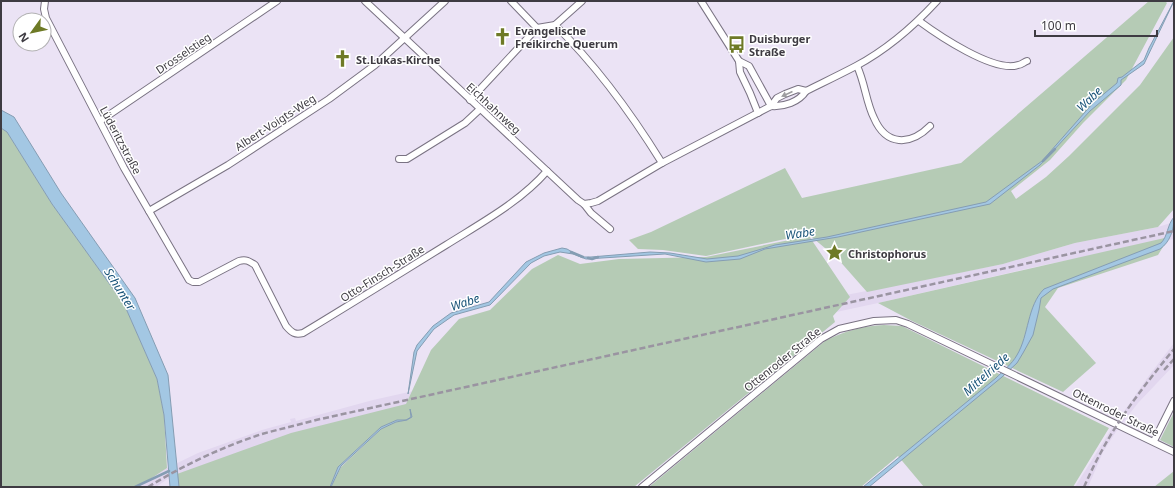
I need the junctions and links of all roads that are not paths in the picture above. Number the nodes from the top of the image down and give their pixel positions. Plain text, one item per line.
1 (45, 1) edge
2 (277, 1) edge
3 (365, 1) edge
4 (445, 1) edge
5 (511, 1) edge
6 (582, 1) edge
7 (701, 1) edge
8 (937, 1) edge
9 (918, 21) junction
10 (555, 25) junction
11 (537, 28) junction
12 (405, 39) junction
13 (739, 61) junction
14 (1027, 61) dead end
15 (856, 66) junction
16 (806, 90) junction
17 (470, 100) junction
18 (771, 106) junction
19 (480, 109) junction
20 (758, 113) junction
21 (100, 121) junction
22 (930, 126) dead end
23 (399, 160) dead end
24 (662, 163) junction
25 (547, 171) junction
26 (584, 204) junction
27 (149, 212) junction
28 (610, 229) dead end
29 (193, 282) joint
30 (1174, 401) edge
31 (1154, 441) junction
32 (1174, 452) edge
33 (642, 487) edge

1 - 21 street, Lüderitzstraße
2 - 21 street, Drosselstieg
3 - 12 street, Eichhahnweg
4 - 12 street, Albert-Voigts-Weg
5 - 11 street
6 - 10 street
7 - 13 street
8 - 9 street
9 - 14 street
9 - 15 street
10 - 11 street
10 - 24 street
11 - 17 street
12 - 17 street, Eichhahnweg
12 - 27 street, Albert-Voigts-Weg
13 - 18 street
13 - 20 street
15 - 16 street
15 - 22 street
16 -> 18 street
16 - 18 street
17 - 19 street, Eichhahnweg
18 - 20 street
19 - 23 street
19 - 25 street, Eichhahnweg
20 - 24 street
21 - 27 street, Lüderitzstraße
24 - 26 street
25 - 26 street, Eichhahnweg
25 - 29 street, Otto-Finsch-Straße
26 - 28 street, Eichhahnweg
27 - 29 street, Lüderitzstraße
30 - 31 street
31 - 32 street, Ottenroder Straße
31 - 33 street, Ottenroder Straße

